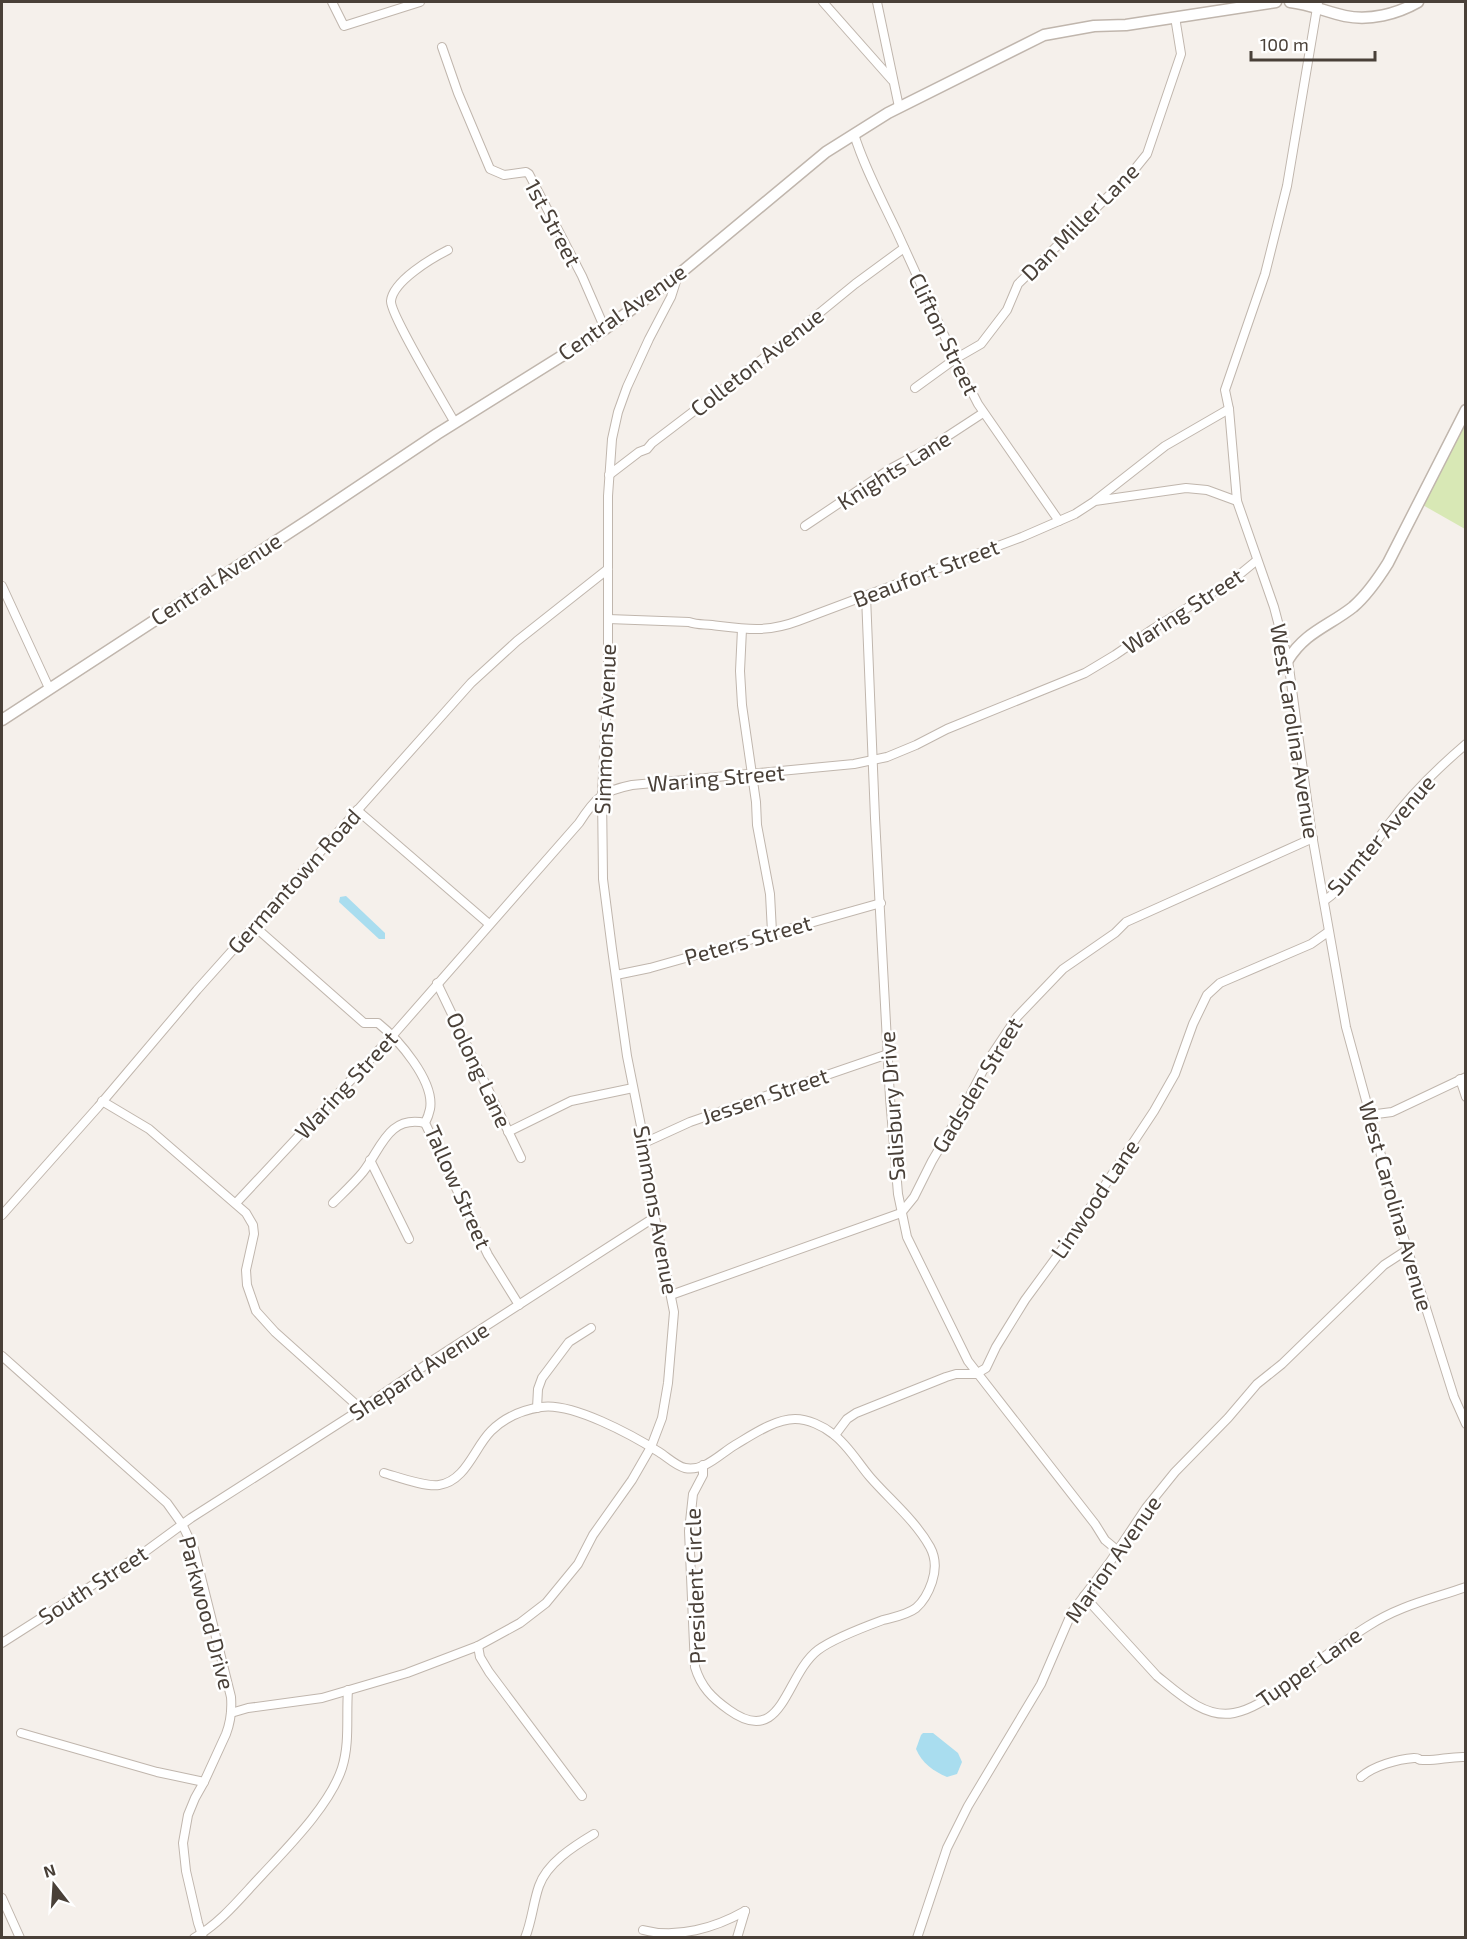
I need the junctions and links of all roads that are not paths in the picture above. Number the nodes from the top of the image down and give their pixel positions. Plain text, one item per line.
1 (332, 2) edge
2 (420, 2) edge
3 (823, 2) edge
4 (877, 2) edge
5 (1276, 2) edge
6 (1290, 2) edge
7 (1418, 2) edge
8 (1318, 4) edge
9 (1175, 17) junction
10 (442, 47) dead end
11 (893, 81) junction
12 (899, 107) junction
13 (854, 134) junction
14 (904, 248) junction
15 (448, 250) dead end
16 (678, 275) junction
17 (605, 329) junction
18 (955, 359) junction
19 (915, 388) dead end
20 (1229, 409) junction
21 (1466, 410) edge
22 (983, 413) junction
23 (455, 423) junction
24 (609, 475) junction
25 (1095, 501) junction
26 (1236, 501) junction
27 (1059, 521) junction
28 (805, 526) dead end
29 (1256, 561) junction
30 (608, 569) junction
31 (2, 586) edge
32 (866, 596) junction
33 (608, 619) junction
34 (742, 629) junction
35 (1288, 660) junction
36 (49, 688) junction
37 (2, 720) edge
38 (1466, 744) edge
39 (873, 761) junction
40 (751, 773) junction
41 (602, 794) junction
42 (357, 810) junction
43 (1313, 838) junction
44 (1324, 902) junction
45 (881, 903) junction
46 (489, 924) junction
47 (254, 926) junction
48 (772, 932) junction
49 (1329, 932) junction
50 (616, 975) junction
51 (437, 983) junction
52 (393, 1035) junction
53 (888, 1054) junction
54 (1463, 1078) edge
55 (633, 1088) junction
56 (1466, 1096) edge
57 (102, 1101) junction
58 (1369, 1115) junction
59 (425, 1123) junction
60 (508, 1132) junction
61 (644, 1143) junction
62 (521, 1158) dead end
63 (370, 1160) junction
64 (236, 1203) junction
65 (333, 1203) dead end
66 (901, 1213) junction
67 (2, 1215) edge
68 (655, 1216) junction
69 (409, 1239) dead end
70 (1407, 1250) junction
71 (671, 1295) junction
72 (519, 1305) junction
73 (591, 1328) dead end
74 (2, 1356) edge
75 (976, 1374) junction
76 (537, 1408) junction
77 (361, 1409) junction
78 (1466, 1424) edge
79 (835, 1435) junction
80 (651, 1447) junction
81 (703, 1466) junction
82 (384, 1473) dead end
83 (182, 1524) junction
84 (1117, 1550) junction
85 (1466, 1587) edge
86 (1084, 1596) junction
87 (2, 1643) edge
88 (478, 1646) junction
89 (348, 1690) junction
90 (231, 1713) junction
91 (21, 1733) dead end
92 (1466, 1757) edge
93 (1362, 1778) dead end
94 (204, 1782) junction
95 (582, 1796) dead end
96 (594, 1834) dead end
97 (2, 1898) edge
98 (643, 1930) dead end
99 (200, 1936) edge
100 (20, 1938) edge
101 (525, 1938) edge
102 (737, 1938) edge
103 (917, 1938) edge

1 - 2 street
3 - 11 street
4 - 11 street
5 - 9 street, Central Avenue
6 - 8 street
7 - 8 street
8 - 20 street, West Carolina Avenue
9 - 12 street, Central Avenue
9 - 18 street, Dan Miller Lane
10 - 17 street, 1st Street
11 - 12 street
12 - 13 street, Central Avenue
13 - 14 street, Clifton Street
13 - 16 street, Central Avenue
14 - 18 street, Clifton Street
14 - 24 street, Colleton Avenue
15 - 23 street
16 - 17 street, Central Avenue
16 - 24 street, Simmons Avenue
17 - 23 street, Central Avenue
18 - 19 street, Dan Miller Lane
18 - 22 street, Clifton Street
20 - 25 street
20 - 26 street, West Carolina Avenue
21 - 35 street
22 - 27 street, Clifton Street
22 - 28 street, Knights Lane
23 - 36 street, Central Avenue
24 - 30 street, Simmons Avenue
25 - 26 street, Beaufort Street
25 - 27 street, Beaufort Street
26 - 29 street, West Carolina Avenue
27 - 32 street, Beaufort Street
29 - 35 street, West Carolina Avenue
29 - 39 street, Waring Street
30 - 33 street, Simmons Avenue
30 - 42 street, Germantown Road
31 - 36 street
32 - 34 street, Beaufort Street
32 - 39 street, Salisbury Drive
33 - 34 street, Beaufort Street
33 - 41 street, Simmons Avenue
34 - 40 street
35 - 43 street, West Carolina Avenue
36 - 37 street, Central Avenue
38 - 44 street, Sumter Avenue
39 - 40 street, Waring Street
39 - 45 street, Salisbury Drive
40 - 41 street, Waring Street
40 - 48 street
41 - 46 street, Waring Street
41 - 50 street, Simmons Avenue
42 - 46 street
42 - 47 street, Germantown Road
43 - 44 street, West Carolina Avenue
43 - 66 street, Gadsden Street
44 - 49 street, West Carolina Avenue
45 - 48 street, Peters Street
45 - 53 street, Salisbury Drive
46 - 51 street, Waring Street
47 - 52 street
47 - 57 street, Germantown Road
48 - 50 street, Peters Street
49 - 58 street, West Carolina Avenue
49 - 75 street, Linwood Lane
50 - 55 street, Simmons Avenue
51 - 52 street, Waring Street
51 - 60 street, Oolong Lane
52 - 59 street, Tallow Street
52 - 64 street, Waring Street
53 - 61 street, Jessen Street
53 - 66 street, Salisbury Drive
54 - 56 street
54 - 58 street
55 - 60 street
55 - 61 street, Simmons Avenue
57 - 64 street
57 - 67 street, Germantown Road
58 - 70 street, West Carolina Avenue
59 - 63 street
59 - 72 street, Tallow Street
60 - 62 street, Oolong Lane
61 - 68 street, Simmons Avenue
63 - 65 street
63 - 69 street
64 - 77 street
66 - 71 street
66 - 75 street, Salisbury Drive
68 - 71 street, Simmons Avenue
68 - 72 street, Shepard Avenue
70 - 78 street, West Carolina Avenue
70 - 84 street, Marion Avenue
71 - 80 street, Simmons Avenue
72 - 77 street, Shepard Avenue
73 - 76 street
74 - 83 street, Parkwood Drive
75 - 79 street
75 - 84 street, Salisbury Drive
76 - 80 street
76 - 82 street
77 - 83 street, Shepard Avenue
79 - 81 street, President Circle
79 - 81 street, President Circle
80 - 81 street
80 - 88 street, Simmons Avenue
83 - 87 street, South Street
83 - 90 street, Parkwood Drive
84 - 86 street, Marion Avenue
85 - 86 street, Tupper Lane
86 - 103 street, Marion Avenue
88 - 89 street, Simmons Avenue
88 - 95 street
89 - 90 street, Simmons Avenue
89 - 99 street
90 - 94 street, Parkwood Drive
91 - 94 street
92 - 93 street
94 - 99 street, Parkwood Drive
96 - 101 street
97 - 100 street
98 - 102 street

